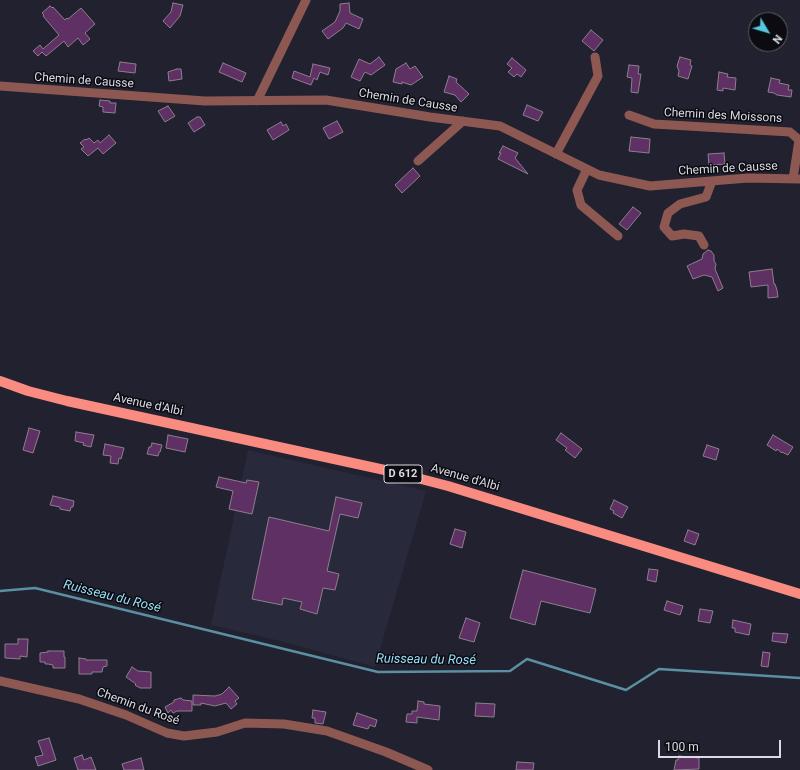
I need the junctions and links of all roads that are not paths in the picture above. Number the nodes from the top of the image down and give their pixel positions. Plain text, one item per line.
1 (306, 0) edge
2 (595, 57) dead end
3 (0, 86) edge
4 (257, 101) junction
5 (629, 115) dead end
6 (463, 121) junction
7 (556, 154) junction
8 (418, 161) dead end
9 (587, 169) junction
10 (797, 179) edge
11 (712, 181) junction
12 (618, 236) dead end
13 (704, 245) dead end
14 (0, 381) edge
15 (800, 594) edge
16 (0, 681) edge
17 (428, 770) edge

1 - 4 street
2 - 7 street
3 - 4 street, Chemin de Causse
4 - 6 street, Chemin de Causse
5 - 10 street, Chemin des Moissons
6 - 7 street, Chemin de Causse
6 - 8 street
7 - 9 street, Chemin de Causse
9 - 11 street, Chemin de Causse
9 - 12 street
10 - 11 street, Chemin de Causse
11 - 13 street
14 - 15 main road, Avenue d'Albi / D 612
16 - 17 street, Chemin du Rosé

